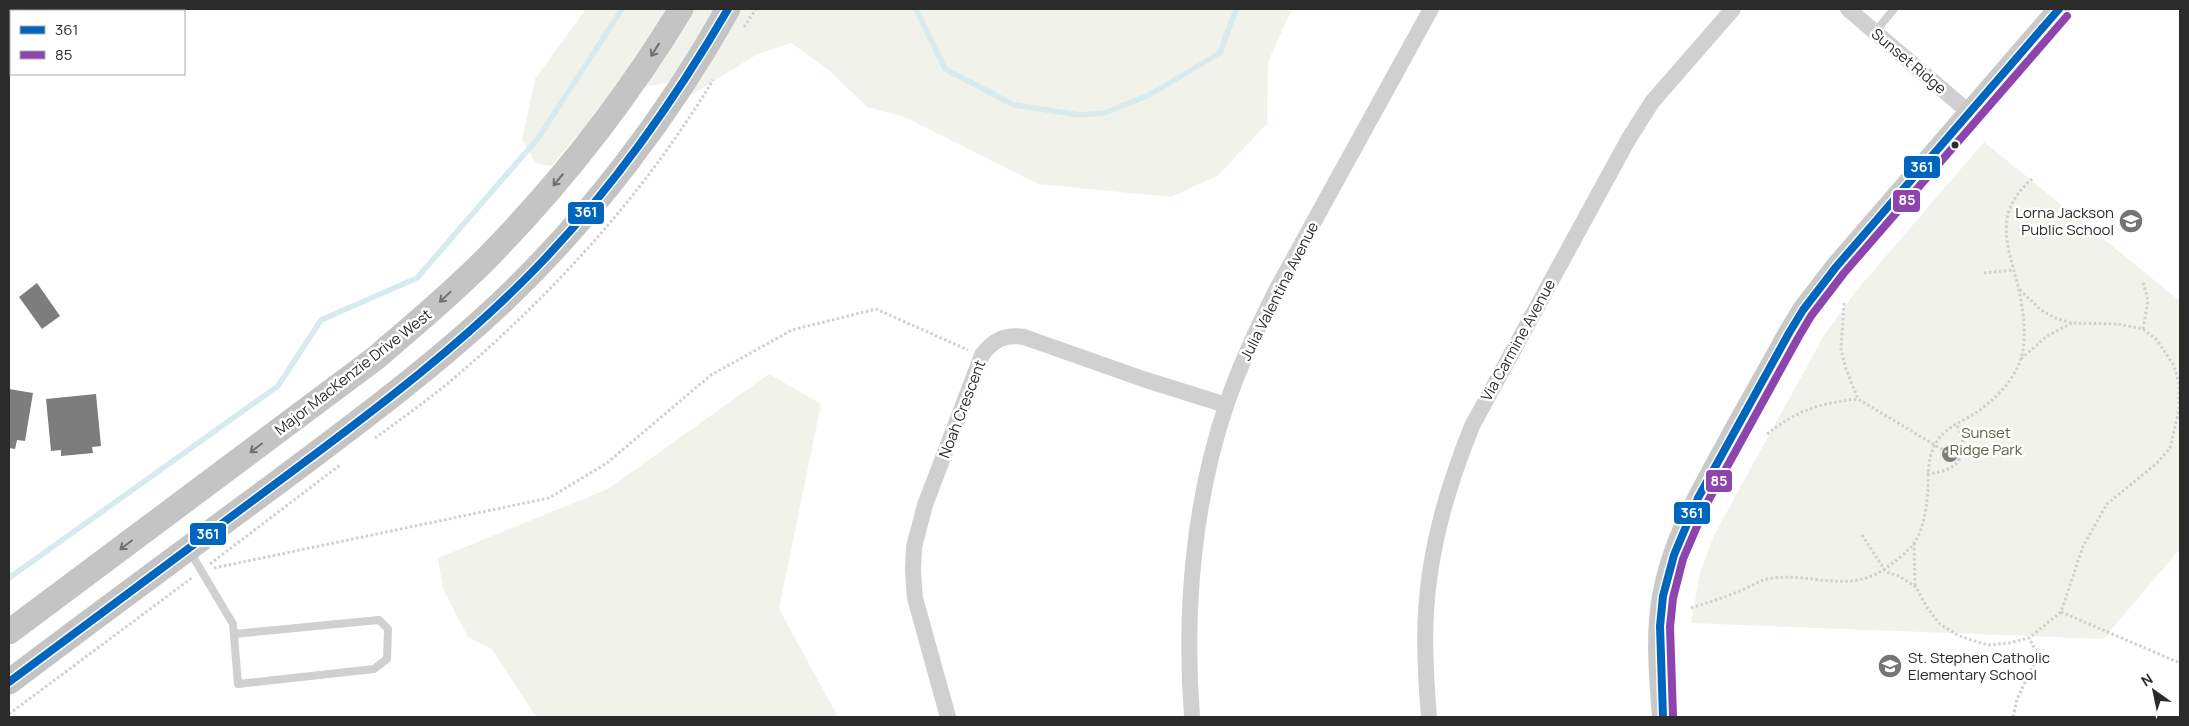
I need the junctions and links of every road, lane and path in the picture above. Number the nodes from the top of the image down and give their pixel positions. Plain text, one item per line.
1 (681, 9) edge
2 (728, 9) edge
3 (1431, 9) edge
4 (1733, 9) edge
5 (1848, 9) edge
6 (1894, 9) edge
7 (2059, 9) edge
8 (1875, 32) junction
9 (1970, 113) junction
10 (2032, 179) dead end
11 (2014, 270) junction
12 (1984, 273) dead end
13 (2143, 282) dead end
14 (2018, 288) junction
15 (1844, 303) dead end
16 (2072, 323) junction
17 (2143, 329) junction
18 (968, 350) dead end
19 (2020, 360) junction
20 (1858, 399) junction
21 (1226, 405) junction
22 (1956, 423) junction
23 (1767, 434) dead end
24 (1935, 444) junction
25 (1960, 460) junction
26 (1927, 474) junction
27 (1862, 535) dead end
28 (1914, 543) junction
29 (188, 549) junction
30 (1884, 570) junction
31 (201, 571) junction
32 (1916, 587) junction
33 (1691, 608) dead end
34 (2061, 612) junction
35 (9, 632) edge
36 (234, 634) junction
37 (2029, 638) junction
38 (2180, 663) edge
39 (9, 682) edge
40 (948, 717) edge
41 (1192, 717) edge
42 (1429, 717) edge
43 (1663, 717) edge
44 (2013, 717) edge

1 -> 35 main road, Major MacKenzie Drive West
2 - 29 main road
3 - 21 street, Julia Valentina Avenue
4 - 42 street, Via Carmine Avenue
5 - 8 street, Sunset Ridge
6 - 8 lane
7 - 9 street
8 - 9 street, Sunset Ridge
9 - 43 street
10 - 11 path
11 - 12 path
11 - 14 path
13 - 17 path
14 - 16 path
14 - 19 path
15 - 20 path
16 - 17 path
16 - 19 path
17 - 34 path
18 - 31 path
19 - 22 path
20 - 23 path
20 - 24 path
21 - 40 street, Noah Crescent
21 - 41 street, Julia Valentina Avenue
22 - 24 path
22 - 25 path
24 - 25 path
24 - 26 path
25 - 26 path
26 - 28 path
27 - 30 path
28 - 30 path
28 - 32 path
29 - 31 lane
29 - 39 main road
30 - 32 path
30 - 33 path
31 - 36 lane
32 - 37 path
34 - 37 path
34 - 38 path
36 - 36 lane
37 - 44 path

